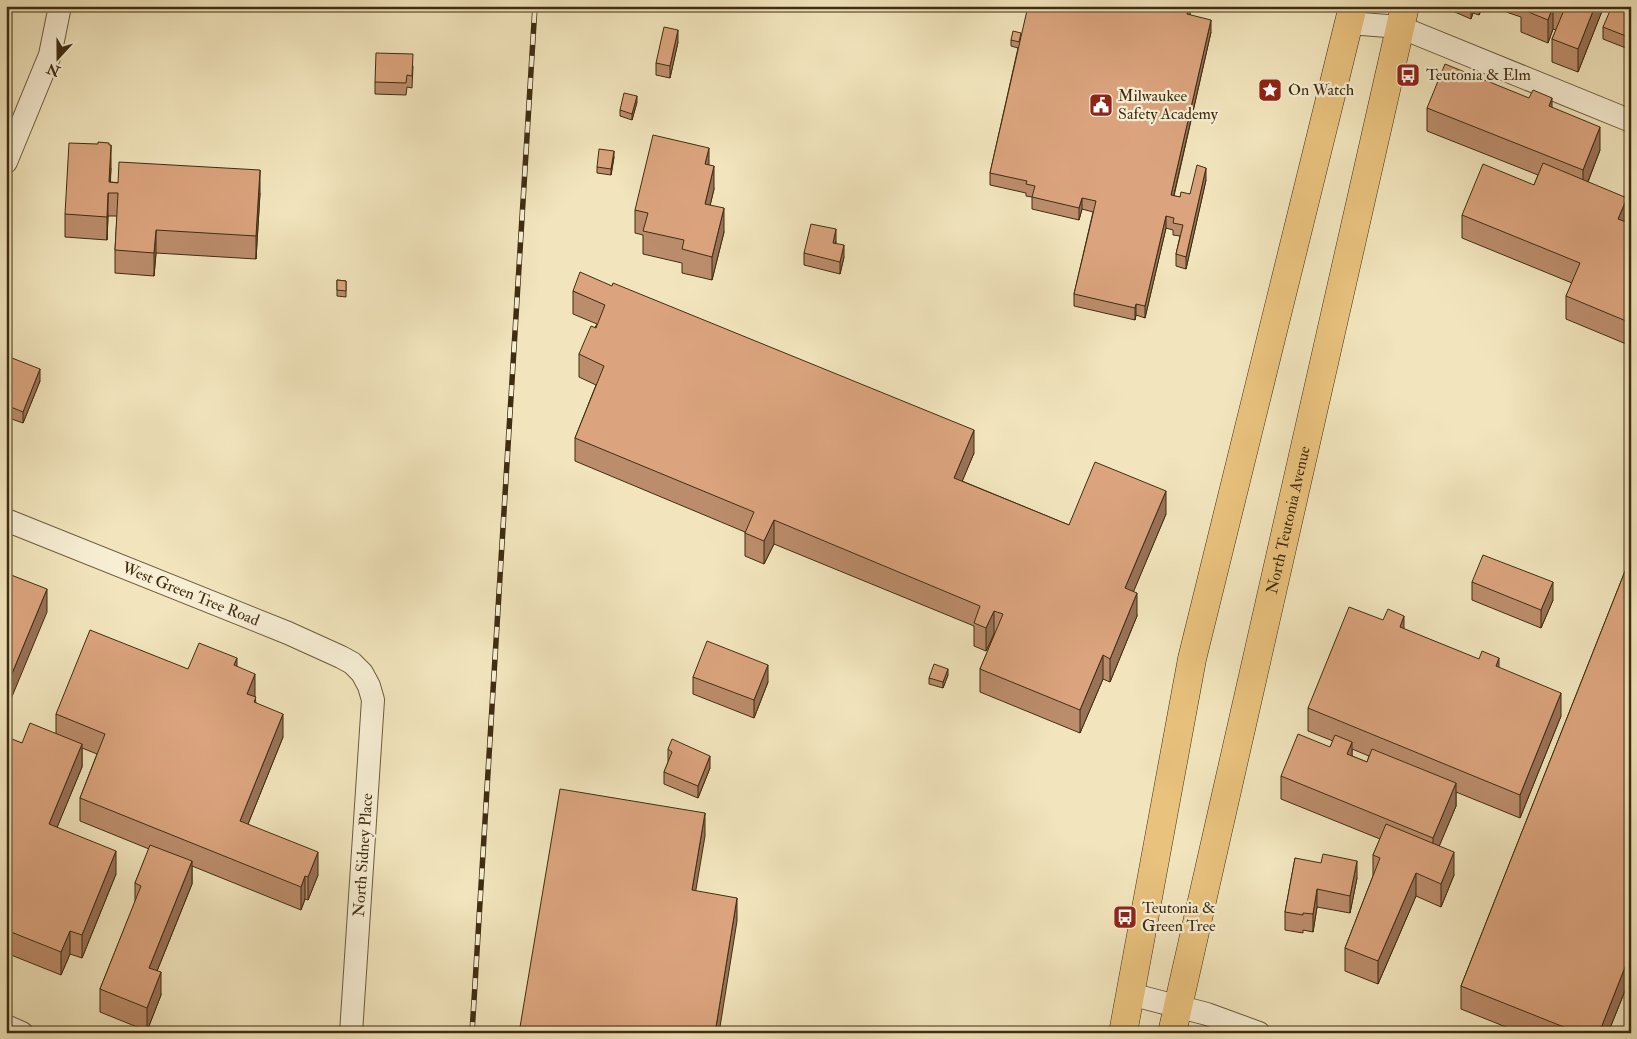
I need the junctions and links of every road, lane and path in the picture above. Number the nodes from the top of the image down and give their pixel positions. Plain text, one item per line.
1 (60, 6) edge
2 (1351, 15) edge
3 (1403, 17) edge
4 (1631, 121) edge
5 (6, 162) edge
6 (6, 520) edge
7 (366, 679) joint
8 (1130, 994) junction
9 (1178, 1005) junction
10 (6, 1026) edge
11 (22, 1033) edge
12 (352, 1033) edge
13 (1123, 1033) edge
14 (1172, 1033) edge
15 (1259, 1033) edge

1 - 5 street
2 - 3 street
2 - 8 main road
3 - 4 street
3 - 9 main road, North Teutonia Avenue
6 - 7 street, West Green Tree Road
7 - 12 street, North Sidney Place
8 - 9 street
8 - 13 main road
9 - 14 main road, North Teutonia Avenue
9 - 15 street
10 - 11 street

